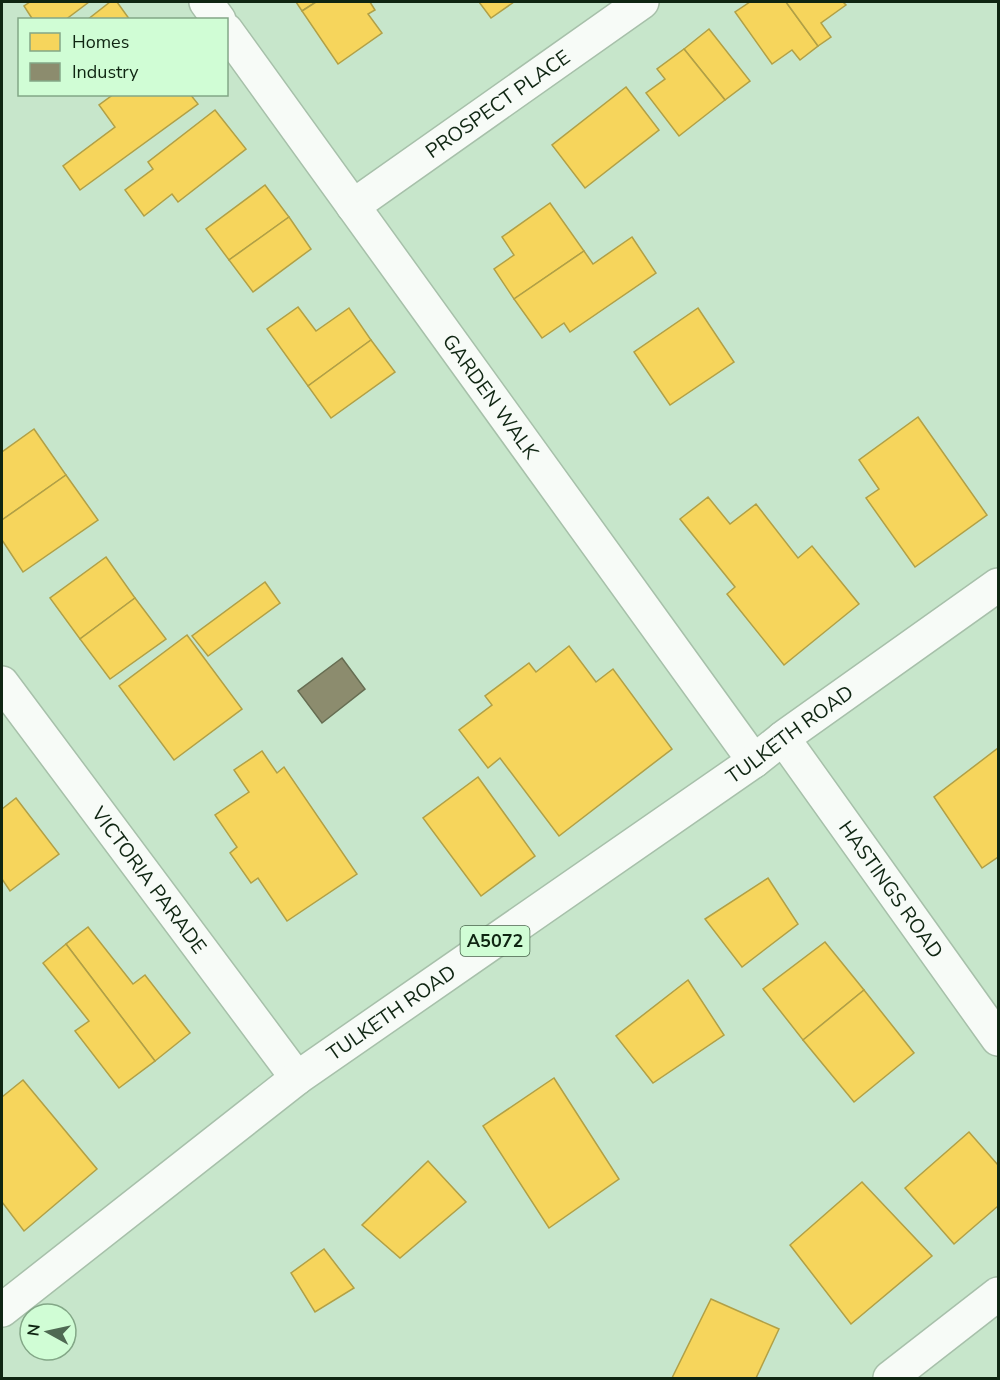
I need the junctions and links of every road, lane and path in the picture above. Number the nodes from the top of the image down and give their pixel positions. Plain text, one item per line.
1 (206, 2) edge
2 (642, 2) edge
3 (218, 18) edge
4 (228, 33) edge
5 (353, 206) junction
6 (999, 585) edge
7 (2, 683) edge
8 (783, 738) junction
9 (754, 762) junction
10 (999, 1039) edge
11 (297, 1078) junction
12 (999, 1294) edge
13 (2, 1310) edge
14 (890, 1378) edge

1 - 3 street
2 - 5 street, PROSPECT PLACE
4 - 5 street, GARDEN WALK
5 - 9 street, GARDEN WALK
6 - 8 street, TULKETH ROAD / A5072
7 - 11 street, VICTORIA PARADE
8 - 9 street, TULKETH ROAD / A5072
8 - 10 street, HASTINGS ROAD
9 - 11 street, TULKETH ROAD / A5072
11 - 13 street, TULKETH ROAD / A5072
12 - 14 street

